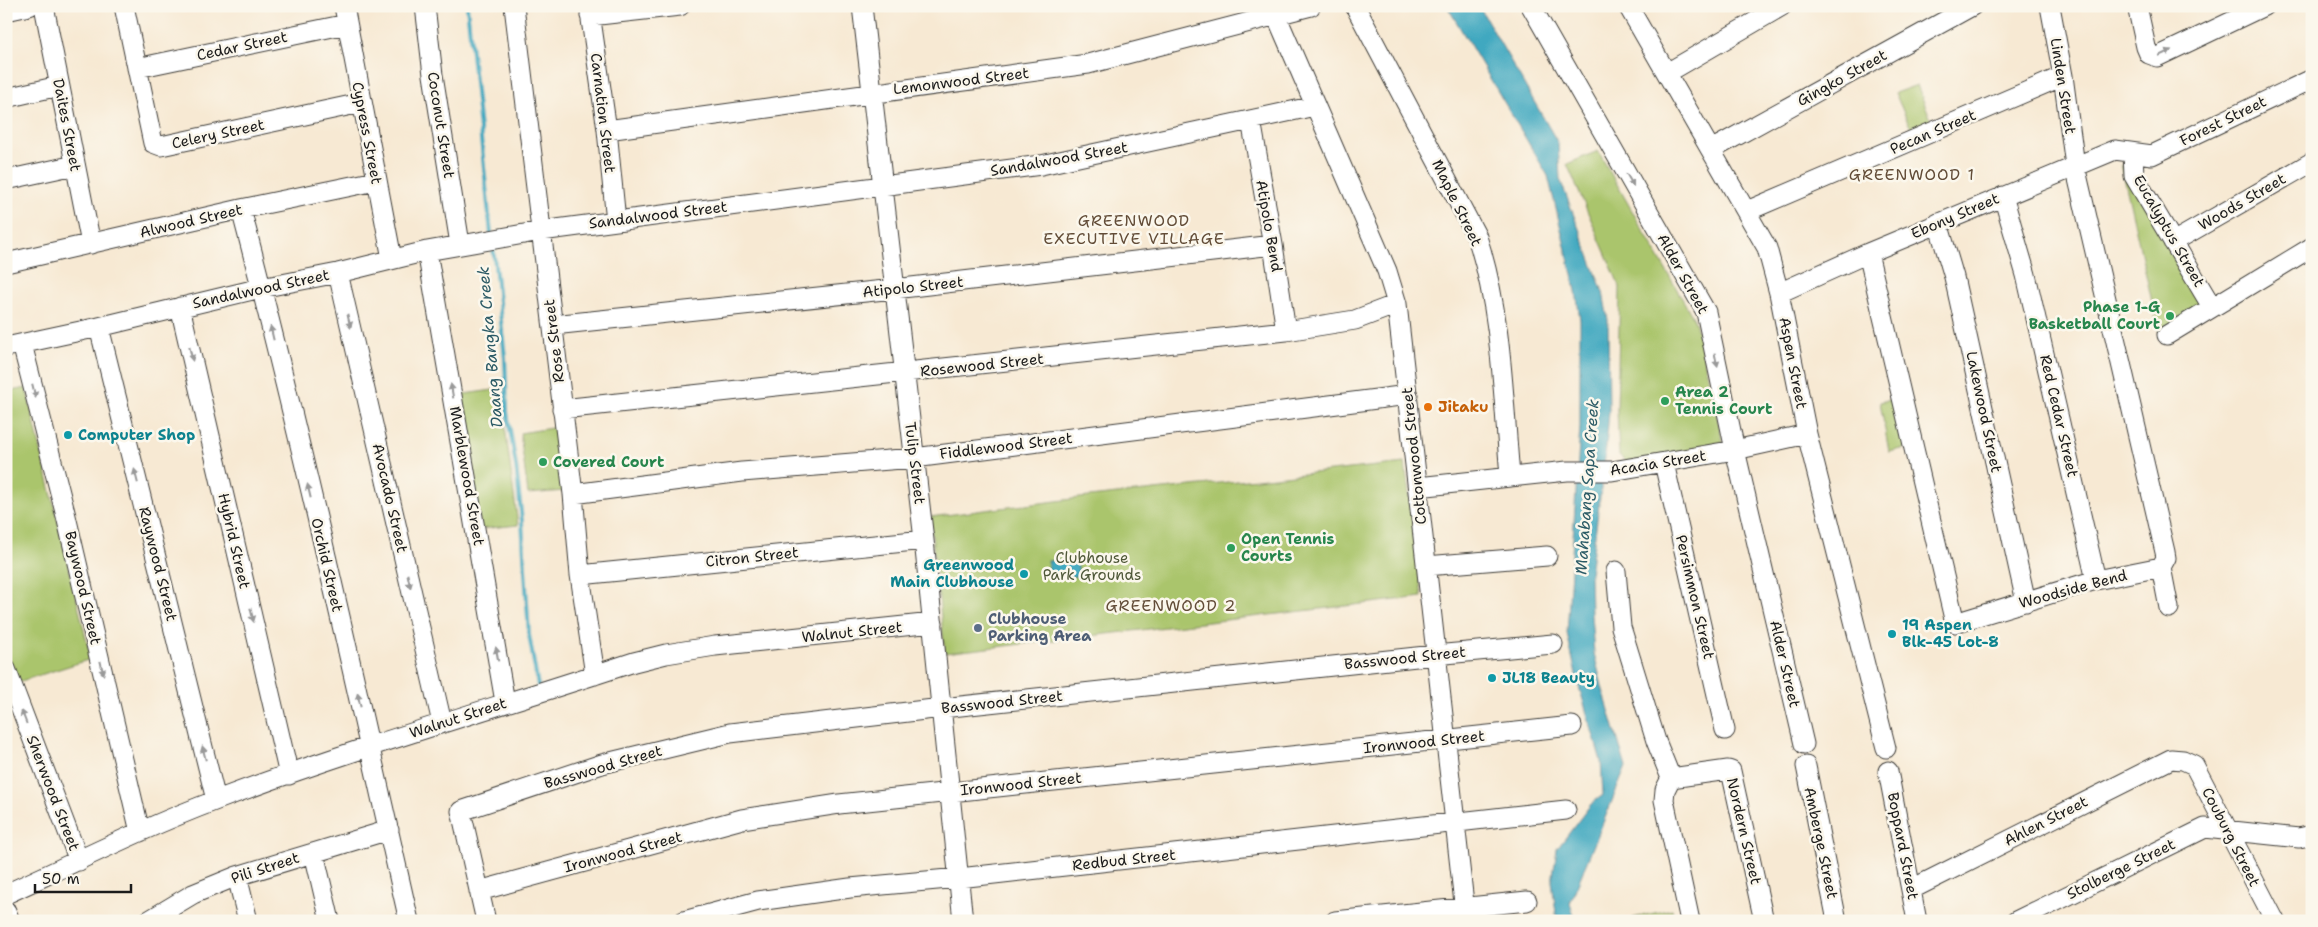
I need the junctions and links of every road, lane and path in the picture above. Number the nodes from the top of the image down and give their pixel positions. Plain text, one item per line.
1 (29, 6) edge
2 (44, 6) edge
3 (124, 6) edge
4 (425, 6) edge
5 (514, 6) edge
6 (680, 6) edge
7 (862, 6) edge
8 (1311, 6) edge
9 (1355, 6) edge
10 (1531, 6) edge
11 (1628, 6) edge
12 (1782, 6) edge
13 (1972, 6) edge
14 (2050, 6) edge
15 (2138, 6) edge
16 (2264, 6) edge
17 (590, 11) edge
18 (6, 12) edge
19 (1758, 12) edge
20 (345, 15) edge
21 (1276, 15) junction
22 (137, 68) junction
23 (1667, 73) junction
24 (2063, 76) junction
25 (2312, 79) edge
26 (59, 86) junction
27 (871, 92) junction
28 (6, 98) edge
29 (361, 103) junction
30 (1315, 106) junction
31 (1251, 120) junction
32 (606, 130) junction
33 (1711, 150) junction
34 (2133, 153) junction
35 (2312, 162) edge
36 (75, 164) junction
37 (2075, 166) junction
38 (6, 180) edge
39 (376, 181) junction
40 (882, 186) junction
41 (2003, 196) junction
42 (240, 209) junction
43 (1747, 211) junction
44 (616, 221) junction
45 (1938, 223) junction
46 (541, 231) junction
47 (2173, 242) junction
48 (91, 244) junction
49 (460, 244) junction
50 (1273, 245) junction
51 (2312, 247) edge
52 (427, 251) junction
53 (1868, 253) junction
54 (392, 259) junction
55 (6, 264) edge
56 (338, 273) junction
57 (261, 288) junction
58 (894, 289) junction
59 (1779, 294) junction
60 (1397, 304) junction
61 (180, 307) junction
62 (2212, 307) junction
63 (553, 325) junction
64 (99, 328) junction
65 (1286, 331) junction
66 (2167, 335) dead end
67 (14, 346) edge
68 (903, 373) junction
69 (1408, 395) junction
70 (562, 408) junction
71 (1807, 434) junction
72 (1735, 450) junction
73 (914, 458) junction
74 (1664, 463) junction
75 (1510, 476) junction
76 (1418, 486) junction
77 (573, 494) junction
78 (924, 540) junction
79 (1547, 556) dead end
80 (1426, 566) junction
81 (2161, 567) junction
82 (1616, 571) dead end
83 (580, 575) junction
84 (2096, 580) junction
85 (2026, 602) junction
86 (2169, 608) dead end
87 (932, 624) junction
88 (1553, 644) dead end
89 (1435, 654) junction
90 (6, 669) edge
91 (595, 675) junction
92 (506, 702) junction
93 (942, 708) junction
94 (442, 723) junction
95 (1572, 726) dead end
96 (1725, 730) dead end
97 (1446, 740) junction
98 (1804, 744) dead end
99 (370, 748) junction
100 (1886, 748) dead end
101 (2182, 760) joint
102 (1806, 766) dead end
103 (1888, 771) dead end
104 (289, 775) junction
105 (1671, 778) junction
106 (950, 792) junction
107 (216, 800) junction
108 (1566, 810) dead end
109 (1455, 824) junction
110 (389, 830) junction
111 (2228, 830) junction
112 (140, 832) junction
113 (2312, 836) edge
114 (314, 853) junction
115 (79, 861) junction
116 (237, 876) junction
117 (959, 878) junction
118 (1912, 889) junction
119 (479, 892) junction
120 (6, 894) edge
121 (1527, 901) dead end
122 (6, 911) edge
123 (1465, 914) edge
124 (166, 916) edge
125 (2269, 919) edge
126 (10, 921) edge
127 (148, 921) edge
128 (248, 921) edge
129 (330, 921) edge
130 (409, 921) edge
131 (486, 921) edge
132 (684, 921) edge
133 (963, 921) edge
134 (1335, 921) edge
135 (1690, 921) edge
136 (1764, 921) edge
137 (1837, 921) edge
138 (1917, 921) edge
139 (2016, 921) edge

1 - 18 street
2 - 26 street, Daites Street
3 - 22 street, Celery Street
4 - 49 street, Coconut Street
5 - 46 street, Rose Street
6 - 17 street
7 - 27 street, Tulip Street
8 - 21 street, Lemonwood Street
9 - 75 street, Maple Street
10 -> 72 street, Alder Street
11 - 23 street, Aspen Street
12 - 19 street
13 - 33 street, Gingko Street
14 - 24 street, Linden Street
15 -> 16 street
17 - 32 street, Carnation Street
19 - 23 street
20 - 22 street, Cedar Street
20 - 29 street, Cypress Street
21 - 27 street, Lemonwood Street
21 - 30 street, Cottonwood Street
22 - 29 street, Celery Street
23 - 33 street, Aspen Street
24 - 37 street, Linden Street
24 - 43 street, Pecan Street
25 - 34 street, Forest Street
26 - 28 street
26 - 36 street, Daites Street
27 - 32 street, Lemonwood Street
27 - 40 street, Tulip Street
29 - 39 street, Cypress Street
30 - 31 street, Sandalwood Street
30 - 60 street, Cottonwood Street
31 - 40 street, Sandalwood Street
31 - 50 street, Atipolo Bend
32 - 44 street, Carnation Street
33 - 43 street, Aspen Street
34 - 37 street, Ebony Street
34 - 47 street, Eucalyptus Street
35 - 47 street, Woods Street
36 - 38 street
36 - 48 street, Daites Street
37 - 41 street, Ebony Street
37 - 81 street
39 - 42 street, Alwood Street
39 - 54 street, Cypress Street
40 - 44 street, Sandalwood Street
40 - 58 street, Tulip Street
41 - 45 street, Ebony Street
41 - 84 street, Red Cedar Street
42 - 48 street, Alwood Street
42 - 57 street, Orchid Street
43 - 59 street, Aspen Street
44 - 46 street, Sandalwood Street
45 - 53 street, Ebony Street
45 - 85 street, Lakewood Street
46 - 49 street, Sandalwood Street
46 - 63 street, Rose Street
47 - 62 street, Eucalyptus Street
48 - 55 street, Alwood Street
49 - 52 street, Sandalwood Street
50 - 58 street, Atipolo Street
50 - 65 street, Atipolo Bend
51 - 62 street
52 - 54 street, Sandalwood Street
92 -> 52 street, Marblewood Street
53 - 59 street, Ebony Street
53 - 85 street, Woodside Bend
54 - 56 street, Sandalwood Street
56 - 57 street, Sandalwood Street
56 -> 94 street, Avocado Street
57 - 61 street, Sandalwood Street
99 -> 57 street, Orchid Street
58 - 63 street, Atipolo Street
58 - 68 street, Tulip Street
59 - 71 street, Aspen Street
60 - 65 street, Rosewood Street
60 - 69 street, Cottonwood Street
61 - 64 street, Sandalwood Street
61 -> 104 street, Hybrid Street
62 - 66 street
63 - 70 street, Rose Street
64 - 67 street, Sandalwood Street
107 -> 64 street, Raywood Street
65 - 68 street, Rosewood Street
67 -> 112 street, Baywood Street
68 - 70 street, Rosewood Street
68 - 73 street, Tulip Street
69 - 73 street, Fiddlewood Street
69 - 76 street, Cottonwood Street
70 - 77 street, Rose Street
71 - 72 street, Acacia Street
71 - 100 street, Aspen Street
72 - 74 street, Acacia Street
72 - 98 street, Alder Street
73 - 77 street, Fiddlewood Street
73 - 78 street, Tulip Street
74 - 75 street, Acacia Street
74 - 96 street, Persimmon Street
75 - 76 street, Acacia Street
76 - 80 street, Cottonwood Street
77 - 83 street, Rose Street
78 - 83 street, Citron Street
78 - 87 street, Tulip Street
79 - 80 street
80 - 89 street, Cottonwood Street
81 - 84 street, Woodside Bend
81 - 86 street
82 - 105 street
83 - 91 street, Rose Street
84 - 85 street, Woodside Bend
87 - 91 street, Walnut Street
87 - 93 street, Tulip Street
88 - 89 street, Basswood Street
89 - 93 street, Basswood Street
89 - 97 street, Cottonwood Street
115 -> 90 street, Sherwood Street
91 - 92 street, Walnut Street
92 - 94 street, Walnut Street
93 - 106 street, Tulip Street
93 - 119 street, Basswood Street
94 - 99 street, Walnut Street
95 - 97 street, Ironwood Street
97 - 106 street, Ironwood Street
97 - 109 street, Cottonwood Street
99 - 104 street, Walnut Street
99 - 110 street, Orchid Street
101 - 111 street, Couburg Street
101 - 118 street, Ahlen Street
102 - 137 street, Amberge Street
103 - 118 street, Boppard Street
104 - 107 street, Walnut Street
105 - 135 street
105 - 136 street, Nordern Street
106 - 117 street, Tulip Street
106 - 119 street, Ironwood Street
107 - 112 street, Walnut Street
108 - 109 street, Redbud Street
109 - 117 street, Redbud Street
109 - 123 street, Cottonwood Street
110 - 114 street, Pili Street
110 - 130 street, Orchid Street
111 - 113 street, Stolberge Street
111 - 125 street, Couburg Street
111 - 139 street, Stolberge Street
112 - 115 street, Walnut Street
114 - 116 street, Pili Street
114 - 129 street
115 - 120 street, Walnut Street
116 - 124 street, Pili Street
116 - 128 street
117 - 132 street, Redbud Street
117 - 133 street, Tulip Street
118 - 138 street, Boppard Street
119 - 131 street
121 - 123 street
122 - 126 street
123 - 134 street
124 - 127 street, Pili Street

